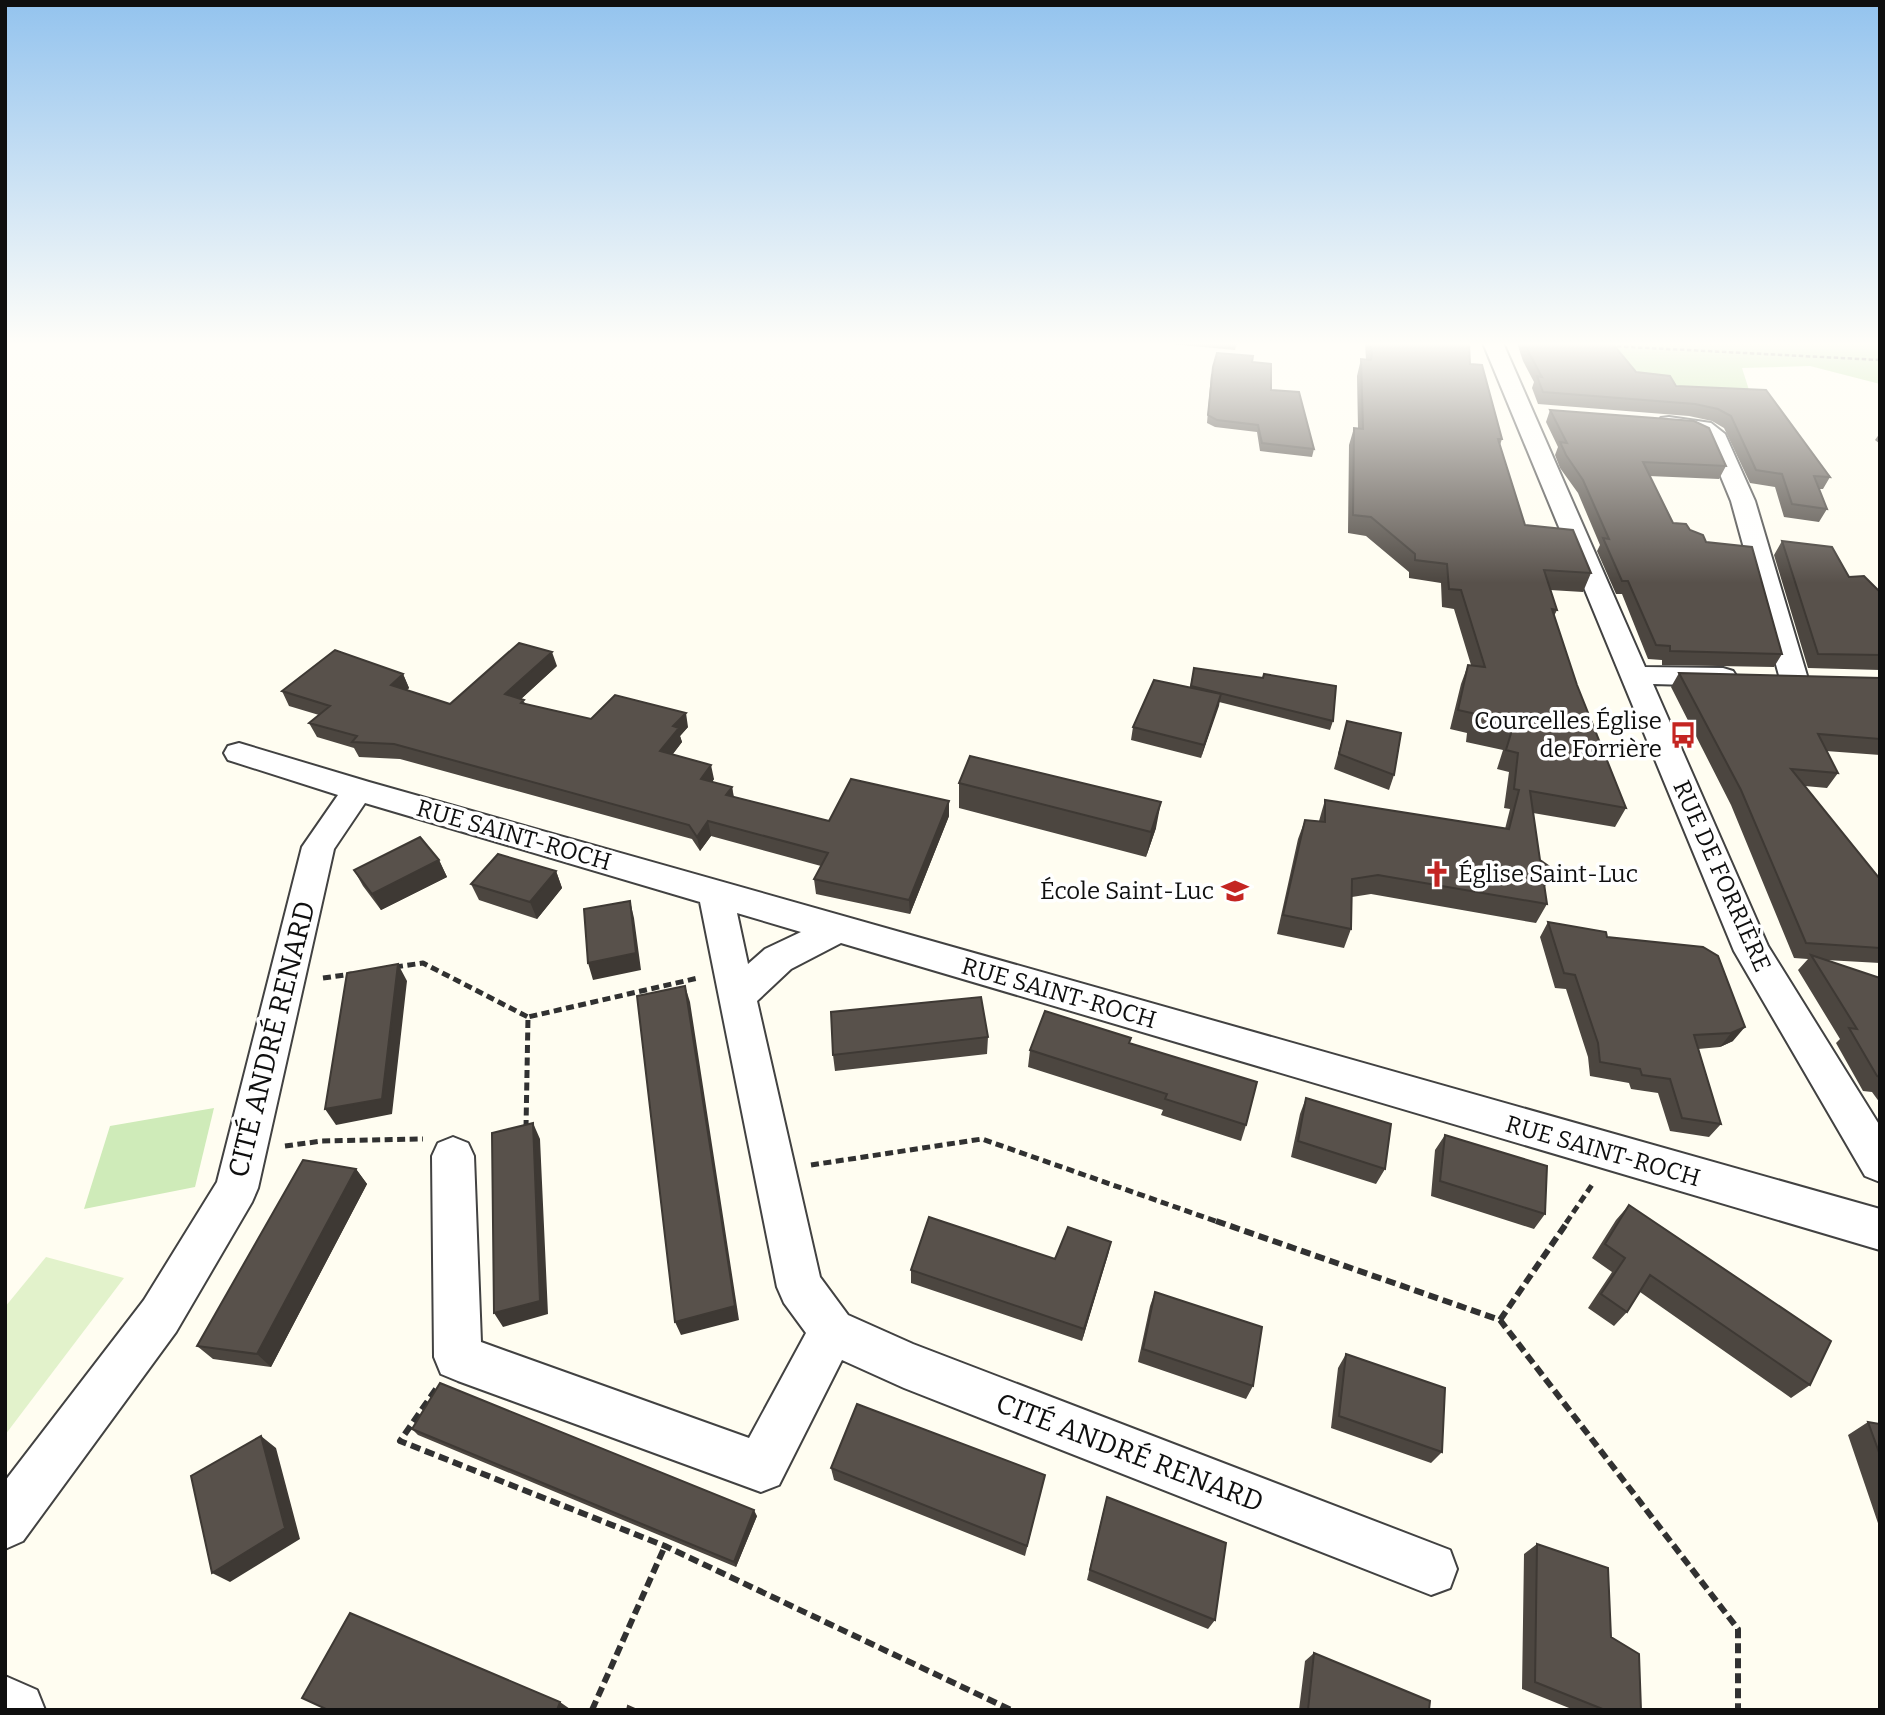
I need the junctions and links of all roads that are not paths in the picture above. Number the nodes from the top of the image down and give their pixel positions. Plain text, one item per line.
1 (1537, 423) edge
2 (1670, 423) edge
3 (1633, 675) junction
4 (239, 753) dead end
5 (358, 790) junction
6 (715, 893) junction
7 (838, 929) junction
8 (735, 983) junction
9 (453, 1156) road end
10 (1880, 1163) edge
11 (1880, 1230) edge
12 (832, 1331) junction
13 (5, 1523) edge
14 (1431, 1569) dead end
15 (5, 1704) edge
16 (17, 1710) edge

1 - 3 street, RUE DE FORRIÈRE
2 - 3 street
3 - 10 street, RUE DE FORRIÈRE
4 - 5 street, RUE SAINT-ROCH
5 - 6 street, RUE SAINT-ROCH
5 - 13 street, CITÉ ANDRÉ RENARD
6 - 7 street, RUE SAINT-ROCH
6 - 8 street, CITÉ ANDRÉ RENARD
7 - 8 street
7 - 11 street, RUE SAINT-ROCH
8 - 12 street, CITÉ ANDRÉ RENARD
9 - 12 street
12 - 14 street, CITÉ ANDRÉ RENARD
15 - 16 street

